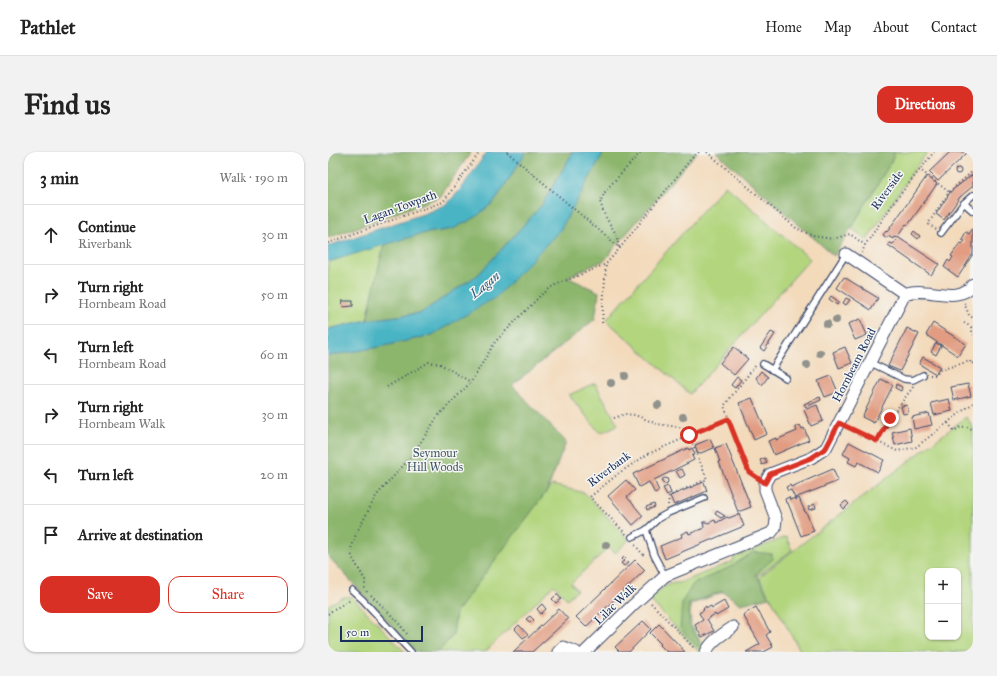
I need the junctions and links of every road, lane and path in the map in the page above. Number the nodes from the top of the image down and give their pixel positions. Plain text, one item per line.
1 (480, 152) edge
2 (507, 152) edge
3 (641, 152) edge
4 (699, 152) edge
5 (708, 152) edge
6 (934, 152) edge
7 (920, 169) junction
8 (973, 171) edge
9 (949, 192) junction
10 (973, 195) edge
11 (964, 203) junction
12 (973, 211) edge
13 (941, 233) joint
14 (328, 243) edge
15 (620, 248) junction
16 (846, 254) joint
17 (606, 264) junction
18 (973, 284) edge
19 (905, 294) junction
20 (960, 294) junction
21 (973, 318) edge
22 (602, 323) dead end
23 (964, 323) dead end
24 (973, 335) edge
25 (870, 362) junction
26 (973, 363) edge
27 (763, 364) joint
28 (772, 370) junction
29 (923, 375) joint
30 (786, 378) dead end
31 (913, 380) junction
32 (471, 382) junction
33 (387, 387) dead end
34 (973, 403) edge
35 (614, 418) dead end
36 (728, 419) junction
37 (839, 423) junction
38 (948, 423) junction
39 (973, 430) edge
40 (696, 432) junction
41 (689, 435) junction
42 (877, 441) junction
43 (765, 483) junction
44 (704, 498) dead end
45 (668, 513) junction
46 (646, 530) junction
47 (631, 538) joint
48 (634, 544) dead end
49 (658, 564) junction
50 (665, 576) junction
51 (352, 590) dead end
52 (644, 595) junction
53 (359, 596) junction
54 (328, 614) edge
55 (733, 627) dead end
56 (411, 639) dead end
57 (411, 652) edge
58 (558, 652) edge
59 (576, 652) edge
60 (585, 652) edge
61 (698, 652) edge
62 (706, 652) edge

1 - 14 path, Lagan Towpath
2 - 15 path
3 - 15 path
4 - 15 path
5 - 7 path, Riverside
6 - 7 path, Riverside
7 - 9 path
8 - 9 path
9 - 13 path
10 - 11 lane
11 - 12 lane
11 - 13 lane
15 - 17 path
16 - 19 street
16 - 28 lane
17 - 22 path
17 - 32 path
18 - 20 street
19 - 20 street
19 - 25 street, Hornbeam Road
20 - 21 path
23 - 24 path
25 - 31 lane
25 - 37 street, Hornbeam Road
26 - 29 path
27 - 28 lane
27 - 36 path
28 - 30 lane
29 - 31 lane
31 - 42 path
32 - 33 path
32 - 56 path
34 - 38 path
35 - 40 path
36 - 40 path, Riverbank
36 - 43 path
37 - 42 path
37 - 43 street, Hornbeam Road
38 - 39 path
38 - 42 path
40 - 41 path, Riverbank
41 - 45 path
41 - 47 path, Riverbank
43 - 50 street
44 - 45 lane
45 - 46 lane
46 - 47 lane
46 - 49 lane
48 - 49 path
49 - 50 lane
50 - 52 street, Lilac Walk
51 - 53 lane
52 - 60 street, Lilac Walk
52 - 61 path
53 - 54 path
53 - 57 lane
55 - 62 street
58 - 59 street

